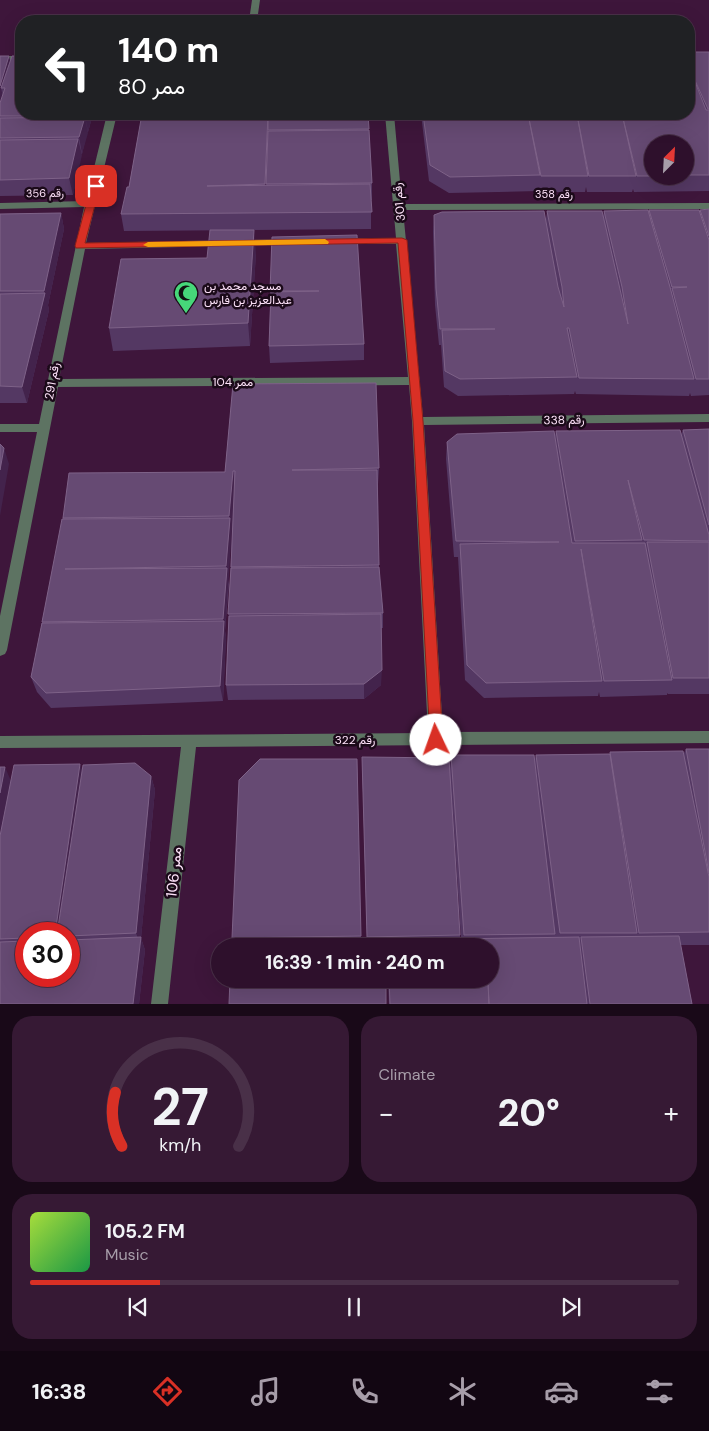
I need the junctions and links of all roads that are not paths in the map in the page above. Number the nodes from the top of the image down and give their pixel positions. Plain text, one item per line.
1 (256, 0) edge
2 (254, 15) edge
3 (0, 59) edge
4 (15, 59) edge
5 (111, 120) edge
6 (390, 120) edge
7 (91, 204) junction
8 (0, 206) edge
9 (709, 206) edge
10 (399, 207) junction
11 (402, 240) junction
12 (295, 242) edge
13 (334, 242) edge
14 (80, 246) junction
15 (414, 381) junction
16 (51, 383) junction
17 (709, 418) edge
18 (418, 421) junction
19 (0, 428) edge
20 (45, 428) junction
21 (0, 650) edge
22 (709, 737) edge
23 (189, 740) junction
24 (436, 740) junction
25 (0, 742) edge
26 (159, 1004) edge

1 - 2 street
3 - 4 street
5 - 7 street, رقم 291
6 - 10 street, رقم 301
7 - 8 street, رقم 356
7 - 14 street, رقم 291
9 - 10 street, رقم 358
10 - 11 street, رقم 301
11 - 13 street
11 - 15 street, رقم 301
12 - 14 street
14 - 16 street, رقم 291
15 - 16 street, ممر 104
15 - 18 street, رقم 301
16 - 20 street, رقم 291
17 - 18 street, رقم 338
18 - 24 street, رقم 301
19 - 20 street
20 - 21 street, رقم 291
22 - 24 street, رقم 322
23 - 24 street, رقم 322
23 - 25 street, رقم 322
23 - 26 street, ممر 106

